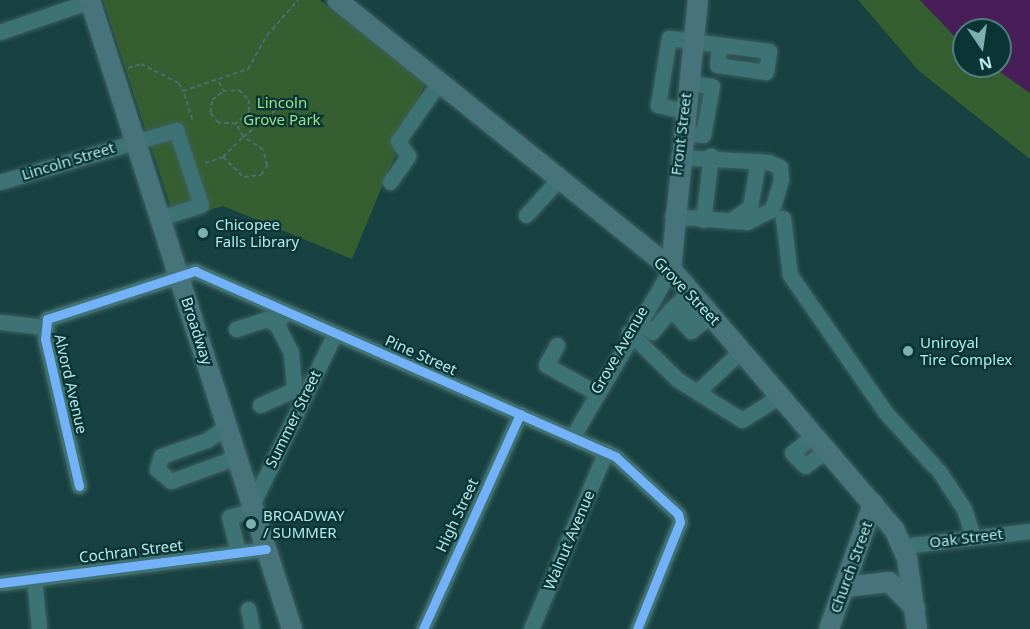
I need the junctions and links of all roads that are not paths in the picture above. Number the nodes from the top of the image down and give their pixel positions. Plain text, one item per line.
1 (338, 0) edge
2 (698, 0) edge
3 (90, 1) edge
4 (0, 32) edge
5 (692, 43) junction
6 (719, 45) dead end
7 (439, 82) junction
8 (687, 83) junction
9 (684, 111) junction
10 (681, 132) junction
11 (136, 141) junction
12 (711, 155) junction
13 (678, 156) junction
14 (758, 161) junction
15 (559, 179) junction
16 (0, 182) edge
17 (390, 182) dead end
18 (526, 216) dead end
19 (672, 216) junction
20 (160, 218) junction
21 (783, 218) dead end
22 (703, 220) junction
23 (730, 221) junction
24 (671, 269) junction
25 (178, 273) junction
26 (281, 319) junction
27 (706, 319) junction
28 (1, 322) edge
29 (632, 326) junction
30 (44, 327) junction
31 (236, 329) dead end
32 (652, 332) junction
33 (335, 333) junction
34 (557, 345) dead end
35 (643, 346) junction
36 (742, 350) junction
37 (698, 391) junction
38 (595, 392) junction
39 (299, 394) junction
40 (780, 396) junction
41 (260, 405) dead end
42 (520, 414) junction
43 (227, 426) junction
44 (574, 434) junction
45 (606, 451) junction
46 (237, 457) junction
47 (79, 486) dead end
48 (873, 504) junction
49 (253, 508) junction
50 (1030, 531) edge
51 (973, 537) junction
52 (903, 546) junction
53 (266, 549) junction
54 (238, 552) junction
55 (34, 579) junction
56 (0, 582) edge
57 (846, 587) junction
58 (915, 608) junction
59 (248, 609) dead end
60 (39, 629) edge
61 (252, 629) edge
62 (292, 629) edge
63 (423, 629) edge
64 (531, 629) edge
65 (636, 629) edge
66 (829, 629) edge
67 (917, 629) edge

1 - 7 main road, Grove Street
2 - 5 main road, Front Street
3 - 4 street
3 - 11 main road, Broadway
5 - 6 street
5 - 8 main road, Front Street
5 - 9 street
7 - 15 main road, Grove Street
7 - 17 street
8 - 9 main road, Front Street
8 - 10 street
9 - 10 main road, Front Street
10 - 13 main road, Front Street
11 - 16 street, Lincoln Street
11 - 20 main road, Broadway
11 - 20 street, Lincoln Street
12 - 13 street
12 - 14 street
12 - 22 street
13 - 19 main road, Front Street
14 - 23 street
14 - 23 street
15 - 18 street
15 - 24 main road, Grove Street
19 - 22 street
19 - 24 main road, Front Street
20 - 25 main road, Broadway
21 - 51 street
22 - 23 street
24 - 27 main road, Grove Street
24 - 29 street, Grove Avenue
25 - 26 street, Pine Street
25 - 30 street, Alvord Avenue
25 - 43 main road, Broadway
26 - 31 street
26 - 33 street, Pine Street
26 - 39 street
27 - 32 street
27 - 36 main road, Grove Street
28 - 30 street
29 - 32 street
29 - 35 street
29 - 38 street, Grove Avenue
30 - 47 street, Alvord Avenue
32 - 35 street
33 - 39 street, Summer Street
33 - 42 street, Pine Street
34 - 38 street
35 - 37 street
36 - 37 street
36 - 40 main road, Grove Street
37 - 40 street
38 - 44 street, Grove Avenue
39 - 41 street
39 - 49 street, Summer Street
40 - 48 main road, Grove Street
42 - 44 street, Pine Street
42 - 63 street, High Street
43 - 46 main road, Broadway
43 - 46 street
44 - 45 street, Pine Street
45 - 64 street, Walnut Avenue
45 - 65 street, Pine Street
46 - 49 main road, Broadway
48 - 52 main road, Grove Street
48 - 57 main road, Church Street
49 - 53 main road, Broadway
49 - 54 street
50 - 51 street, Oak Street
51 - 52 street, Oak Street
52 - 58 main road, Grove Street
53 - 54 street, Cochran Street
53 - 62 main road, Broadway
54 - 55 street, Cochran Street
55 - 56 street, Cochran Street
55 - 60 street
57 - 58 main road
57 - 66 main road, Church Street
58 - 67 main road, Grove Street
59 - 61 street

